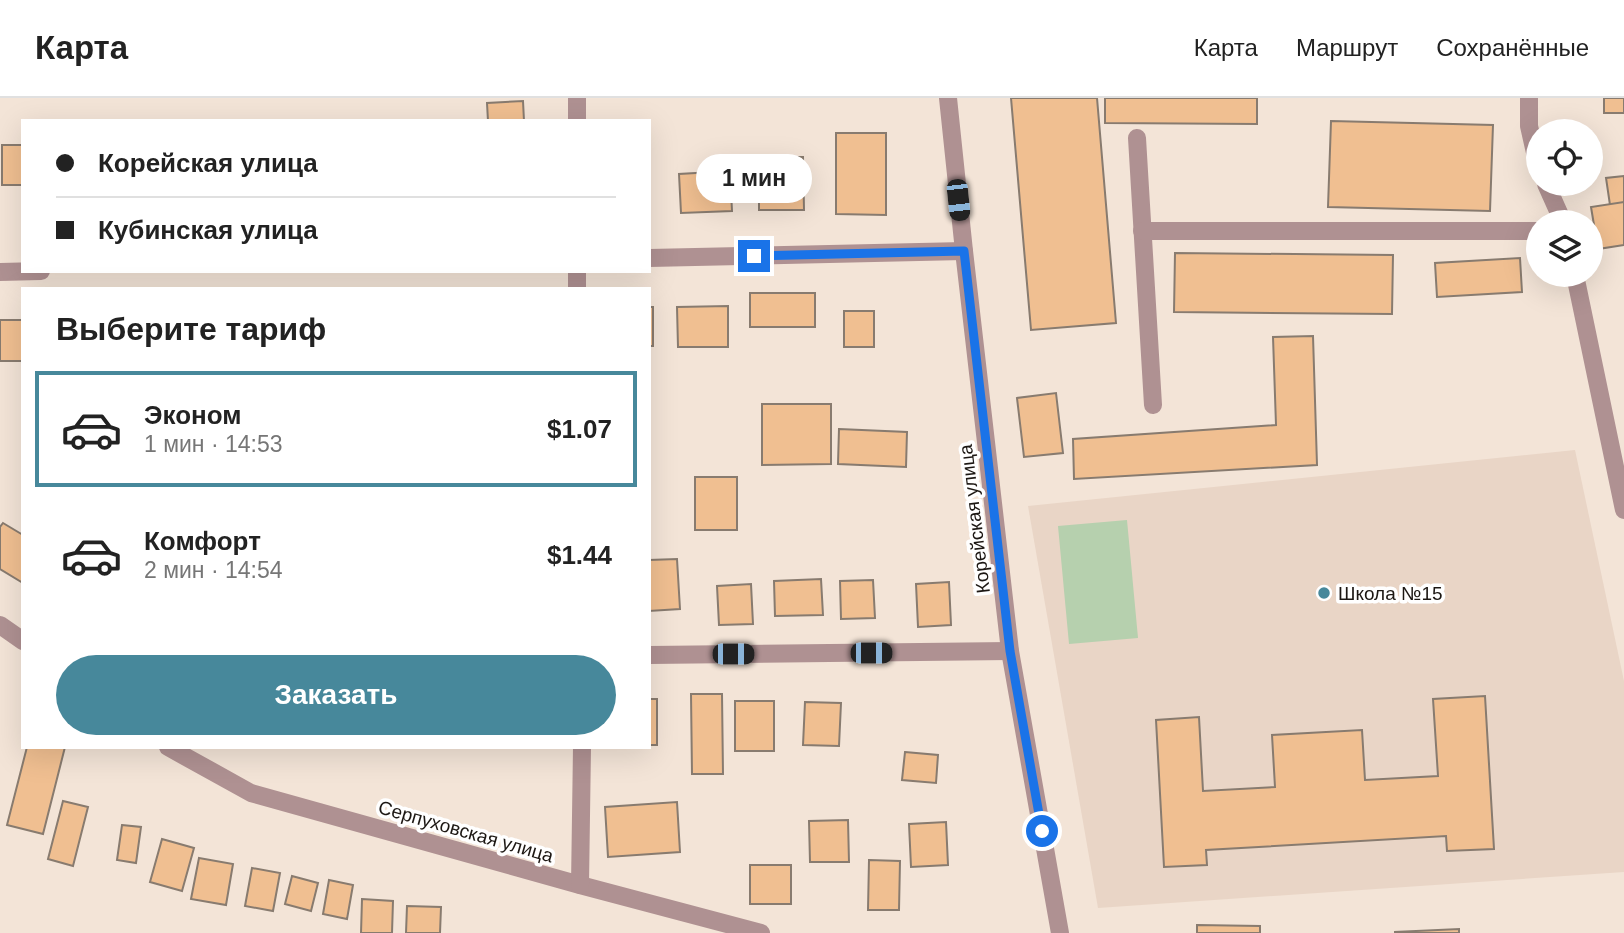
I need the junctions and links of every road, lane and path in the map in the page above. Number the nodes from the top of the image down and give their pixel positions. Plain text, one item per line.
1 (577, 98) edge
2 (948, 98) edge
3 (1530, 98) edge
4 (577, 119) edge
5 (1529, 119) edge
6 (1136, 138) dead end
7 (1526, 230) edge
8 (1142, 231) junction
9 (964, 251) junction
10 (651, 258) edge
11 (21, 271) edge
12 (0, 272) edge
13 (1578, 287) edge
14 (1153, 405) dead end
15 (1624, 510) edge
16 (0, 625) edge
17 (21, 640) edge
18 (1010, 651) junction
19 (651, 655) edge
20 (172, 749) edge
21 (582, 749) edge
22 (580, 885) junction
23 (761, 933) edge
24 (1060, 933) edge

1 - 4 street
2 - 9 street, Корейская улица
3 - 5 street
6 - 8 street
7 - 8 street
8 - 14 street
9 - 10 street
9 - 18 street, Корейская улица
11 - 12 street
13 - 15 street
16 - 17 street
18 - 19 street
18 - 24 street, Корейская улица
20 - 22 street, Серпуховская улица
21 - 22 street
22 - 23 street, Серпуховская улица

